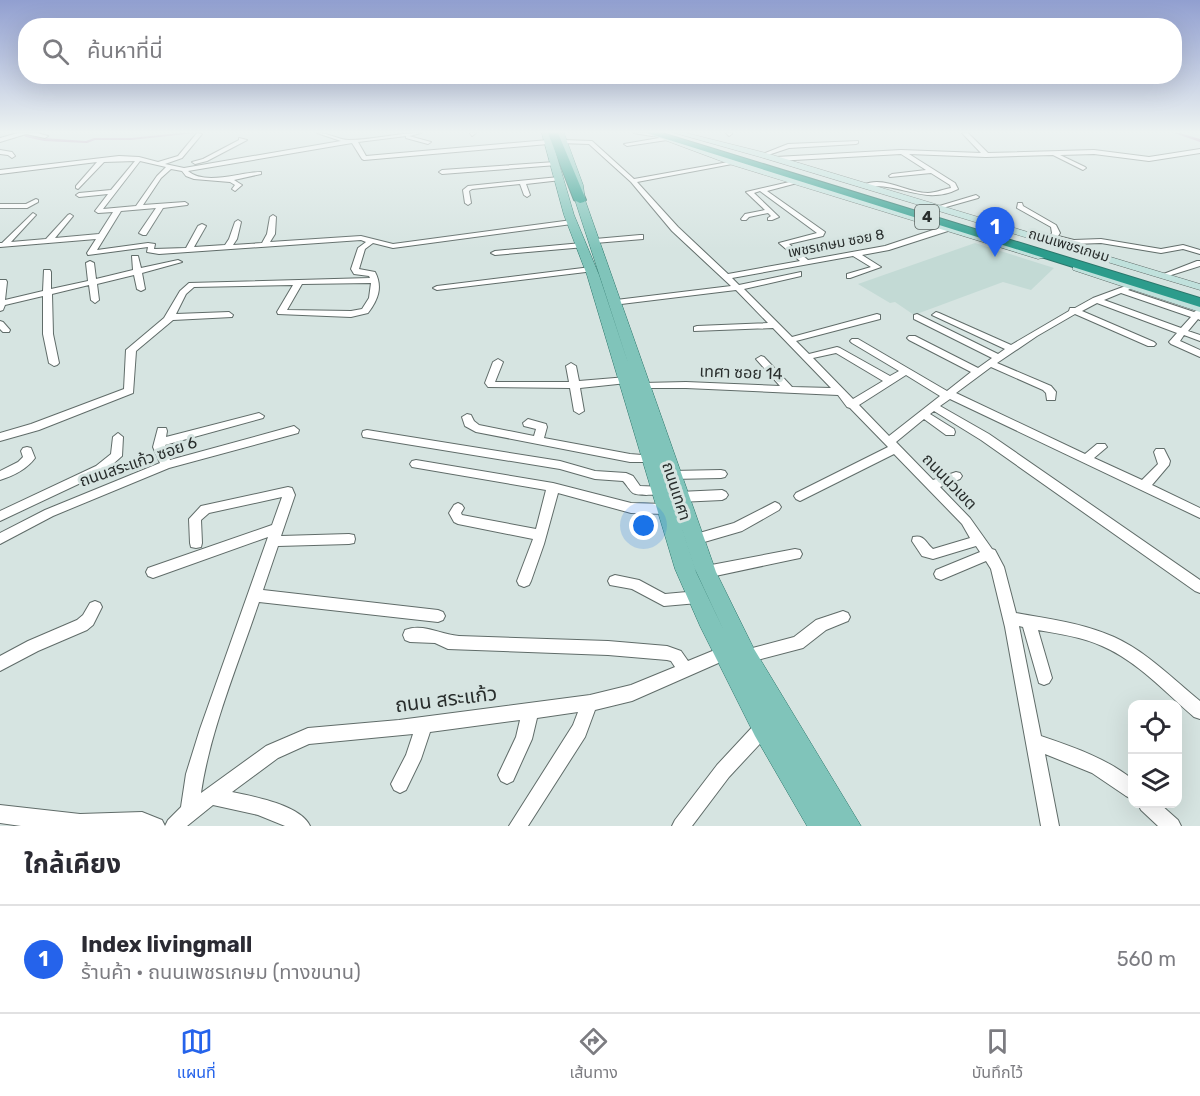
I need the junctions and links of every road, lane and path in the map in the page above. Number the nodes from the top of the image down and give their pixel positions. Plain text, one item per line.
1 (94, 172) edge
2 (128, 172) edge
3 (163, 172) edge
4 (185, 172) edge
5 (442, 172) dead end
6 (557, 172) junction
7 (568, 172) edge
8 (623, 172) edge
9 (682, 172) edge
10 (764, 172) edge
11 (775, 172) edge
12 (798, 172) edge
13 (818, 172) edge
14 (927, 172) edge
15 (932, 172) edge
16 (259, 173) dead end
17 (892, 176) dead end
18 (228, 179) junction
19 (633, 181) junction
20 (798, 182) junction
21 (523, 183) junction
22 (492, 186) junction
23 (866, 186) junction
24 (235, 189) dead end
25 (762, 189) junction
26 (112, 192) junction
27 (527, 195) dead end
28 (495, 197) dead end
29 (976, 197) dead end
30 (580, 200) joint
31 (36, 201) dead end
32 (468, 203) dead end
33 (185, 204) dead end
34 (1020, 204) dead end
35 (161, 206) junction
36 (0, 207) edge
37 (139, 207) junction
38 (118, 210) junction
39 (943, 211) junction
40 (33, 215) dead end
41 (70, 216) dead end
42 (273, 217) dead end
43 (744, 219) dead end
44 (238, 222) dead end
45 (572, 222) junction
46 (202, 226) dead end
47 (948, 228) junction
48 (143, 233) dead end
49 (101, 236) junction
50 (640, 237) dead end
51 (1053, 239) junction
52 (48, 241) junction
53 (372, 241) junction
54 (1004, 241) junction
55 (2, 245) edge
56 (264, 245) junction
57 (590, 247) junction
58 (227, 248) junction
59 (189, 250) junction
60 (178, 251) junction
61 (1200, 252) edge
62 (495, 253) dead end
63 (855, 254) junction
64 (135, 258) dead end
65 (178, 262) junction
66 (90, 263) dead end
67 (807, 263) junction
68 (1200, 263) edge
69 (138, 271) junction
70 (47, 272) dead end
71 (597, 273) junction
72 (182, 274) dead end
73 (798, 274) dead end
74 (1165, 275) junction
75 (850, 276) dead end
76 (727, 277) junction
77 (375, 280) junction
78 (3, 282) dead end
79 (93, 282) junction
80 (299, 282) junction
81 (738, 287) junction
82 (1200, 287) edge
83 (437, 288) dead end
84 (1125, 288) junction
85 (141, 289) dead end
86 (1200, 292) edge
87 (48, 293) junction
88 (95, 300) dead end
89 (1096, 300) junction
90 (616, 303) junction
91 (1200, 303) edge
92 (0, 305) edge
93 (1073, 310) junction
94 (1199, 313) edge
95 (229, 315) dead end
96 (936, 315) dead end
97 (170, 317) junction
98 (877, 317) dead end
99 (917, 317) dead end
100 (776, 325) junction
101 (697, 329) dead end
102 (1183, 332) junction
103 (912, 338) dead end
104 (1200, 338) edge
105 (790, 340) junction
106 (855, 341) dead end
107 (1151, 344) dead end
108 (1010, 348) junction
109 (1200, 354) edge
110 (806, 357) junction
111 (761, 358) dead end
112 (993, 360) junction
113 (498, 362) dead end
114 (54, 363) dead end
115 (571, 366) dead end
116 (978, 372) junction
117 (903, 373) dead end
118 (891, 381) junction
119 (635, 383) junction
120 (574, 385) junction
121 (789, 390) junction
122 (839, 392) junction
123 (948, 395) junction
124 (1052, 398) dead end
125 (851, 405) junction
126 (928, 410) junction
127 (579, 411) dead end
128 (260, 416) dead end
129 (468, 417) dead end
130 (528, 423) dead end
131 (294, 430) dead end
132 (950, 432) dead end
133 (367, 434) dead end
134 (0, 437) edge
135 (118, 437) dead end
136 (538, 441) junction
137 (892, 445) junction
138 (1101, 447) dead end
139 (27, 451) dead end
140 (1160, 452) dead end
141 (650, 459) junction
142 (1085, 459) junction
143 (416, 464) dead end
144 (166, 465) junction
145 (721, 474) dead end
146 (672, 475) junction
147 (0, 476) edge
148 (957, 476) dead end
149 (933, 485) junction
150 (1144, 486) junction
151 (553, 487) junction
152 (660, 490) junction
153 (722, 495) dead end
154 (679, 496) junction
155 (800, 496) dead end
156 (775, 507) dead end
157 (458, 508) dead end
158 (665, 509) junction
159 (1200, 513) edge
160 (0, 516) edge
161 (276, 534) junction
162 (540, 534) junction
163 (0, 539) edge
164 (349, 539) dead end
165 (694, 540) junction
166 (980, 540) junction
167 (918, 541) dead end
168 (196, 543) dead end
169 (795, 554) dead end
170 (990, 554) junction
171 (153, 572) dead end
172 (706, 572) junction
173 (941, 574) dead end
174 (615, 580) dead end
175 (524, 581) dead end
176 (1200, 586) edge
177 (254, 595) junction
178 (698, 597) junction
179 (95, 607) dead end
180 (438, 616) dead end
181 (843, 617) dead end
182 (1010, 618) junction
183 (1029, 622) junction
184 (410, 635) dead end
185 (737, 652) junction
186 (0, 664) edge
187 (685, 669) junction
188 (1044, 678) dead end
189 (590, 703) junction
190 (530, 711) junction
191 (1200, 711) edge
192 (424, 725) junction
193 (763, 728) junction
194 (1034, 742) junction
195 (507, 775) dead end
196 (400, 784) dead end
197 (1128, 786) edge
198 (211, 796) junction
199 (1152, 808) edge
200 (189, 812) junction
201 (2, 817) edge
202 (156, 826) edge
203 (174, 826) edge
204 (301, 826) edge
205 (518, 826) edge
206 (681, 826) edge
207 (822, 826) edge
208 (848, 826) edge
209 (1050, 826) edge
210 (1172, 826) edge

1 - 26 street
2 - 26 street
3 - 37 street
4 - 18 street
5 - 6 street
6 - 21 street
6 - 45 main road, ถนนเทศา
7 - 30 highway
8 - 19 street, ถนนนวเขต
9 - 19 street
10 - 20 main road, 4
11 - 54 highway, ถนนเพชรเกษม / 4
12 - 39 highway, ถนนเพชรเกษม / 4
13 - 23 main road, 4
14 - 17 street
15 - 23 street
16 - 18 street
18 - 24 street
19 - 76 street, ถนนนวเขต
20 - 25 street
20 - 47 main road, 4
21 - 22 street
21 - 27 street
22 - 28 street
22 - 32 street
23 - 39 main road, 4
25 - 43 street
25 - 67 street
26 - 38 street
29 - 39 street
30 - 57 main road, ถนนเทศา
31 - 36 street
33 - 35 street
34 - 51 street
35 - 37 street
35 - 48 street
37 - 38 street
38 - 49 street
39 - 51 main road, 4
39 - 54 highway
39 - 86 highway, ถนนเพชรเกษม / 4
40 - 55 street
41 - 52 street
42 - 56 street
44 - 58 street
45 - 53 street
45 - 57 main road, ถนนเทศา
46 - 59 street
47 - 63 street, เพชรเกษม ซอย 8
47 - 84 main road, 4
49 - 52 street
49 - 60 street
50 - 57 street
51 - 61 street
51 - 74 main road, 4
52 - 55 street
53 - 56 street
53 - 77 street
54 - 91 highway, ถนนเพชรเกษม / 4
56 - 58 street
57 - 62 street
57 - 71 main road, ถนนเทศา
58 - 59 street
59 - 60 street
60 - 65 street
63 - 67 street, เพชรเกษม ซอย 8
63 - 75 street
64 - 69 street
65 - 69 street
65 - 72 street
66 - 79 street
67 - 76 street, เพชรเกษม ซอย 8
68 - 74 street
69 - 79 street
69 - 85 street
70 - 87 street
71 - 83 street
71 - 90 main road, ถนนเทศา
71 - 119 main road, ถนนเทศา
73 - 81 street
74 - 82 main road, 4
76 - 81 street, ถนนนวเขต
77 - 80 street
77 - 80 street
78 - 92 street
79 - 87 street
79 - 88 street
80 - 97 street
81 - 90 street
81 - 100 street, ถนนนวเขต
84 - 89 street
84 - 94 main road, 4
87 - 92 street
87 - 114 street
89 - 93 street
89 - 102 street
90 - 119 main road, ถนนเทศา
93 - 107 street
93 - 108 street
94 - 102 street
95 - 97 street
96 - 108 street
97 - 134 street
98 - 105 street
99 - 112 street
100 - 101 street
100 - 105 street, ถนนนวเขต
102 - 104 street
102 - 109 street
103 - 116 street
105 - 110 street, ถนนนวเขต
106 - 123 street
108 - 112 street
110 - 118 street
110 - 122 street, ถนนนวเขต
111 - 121 street
112 - 116 street
112 - 124 street
113 - 120 street, เทศา ซอย 14
115 - 120 street
116 - 123 street
117 - 118 street
118 - 125 street
119 - 120 street, เทศา ซอย 14
119 - 121 street, เทศา ซอย 14
119 - 141 main road, ถนนเทศา
119 - 146 main road, ถนนเทศา
120 - 127 street
121 - 122 street, เทศา ซอย 14
122 - 125 street, ถนนนวเขต
123 - 126 street
123 - 142 street
125 - 137 street, ถนนนวเขต
126 - 132 street
126 - 137 street
126 - 176 street
128 - 144 street
129 - 136 street
130 - 136 street
131 - 144 street, ถนนสระแก้ว ซอย 6
133 - 152 street
135 - 160 street
136 - 141 street
137 - 149 street, ถนนนวเขต
137 - 155 street
138 - 142 street
139 - 147 street
140 - 150 street
141 - 152 main road, ถนนเทศา
142 - 150 street
143 - 151 street
144 - 163 street, ถนนสระแก้ว ซอย 6
145 - 146 street
146 - 154 main road, ถนนเทศา
148 - 149 street
149 - 166 street, ถนนนวเขต
150 - 159 street
151 - 158 street
151 - 162 street
152 - 158 main road, ถนนเทศา
153 - 154 street
154 - 165 main road, ถนนเทศา
156 - 165 street
157 - 162 street
158 - 178 main road, ถนนเทศา
161 - 164 street
161 - 168 street
161 - 171 street
161 - 177 street
162 - 175 street
165 - 172 main road, ถนนเทศา
166 - 167 street
166 - 170 street, ถนนนวเขต
169 - 172 street
170 - 173 street
170 - 182 street, ถนนนวเขต
172 - 185 main road, ถนนเทศา
174 - 178 street
177 - 180 street
177 - 200 street
178 - 185 main road, ถนนเทศา
179 - 186 street
181 - 185 street, ถนน สระแก้ว
182 - 183 street
182 - 194 street, ถนนนวเขต
183 - 188 street
183 - 191 street
184 - 187 street
185 - 187 street, ถนน สระแก้ว
185 - 193 main road, ถนนเทศา
185 - 208 main road, ถนนเทศา
187 - 189 street, ถนน สระแก้ว
189 - 190 street, ถนน สระแก้ว
189 - 205 street
190 - 192 street, ถนน สระแก้ว
190 - 195 street
192 - 196 street
192 - 198 street, ถนน สระแก้ว
193 - 206 street
193 - 207 main road, ถนนเทศา
194 - 197 street
194 - 209 street, ถนนนวเขต
198 - 200 street, ถนน สระแก้ว
198 - 204 street
199 - 210 street
200 - 203 street, ถนน สระแก้ว
201 - 202 street

